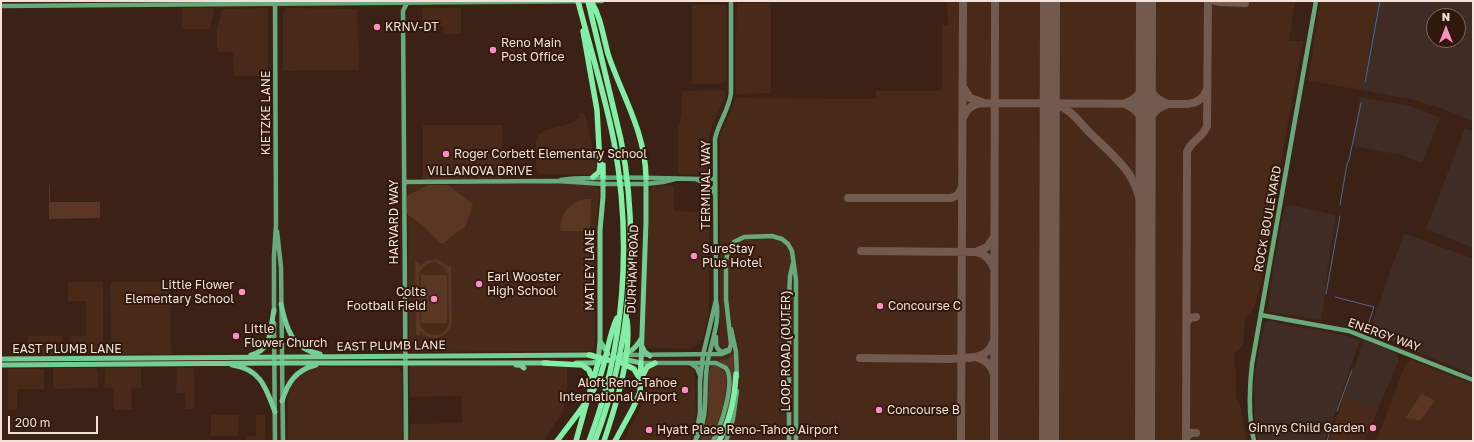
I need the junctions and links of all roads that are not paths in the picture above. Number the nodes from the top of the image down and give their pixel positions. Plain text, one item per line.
1 (588, 1) edge
2 (591, 1) edge
3 (602, 1) edge
4 (731, 1) edge
5 (1316, 1) edge
6 (275, 2) edge
7 (579, 2) edge
8 (407, 3) junction
9 (1, 6) edge
10 (594, 13) junction
11 (581, 14) junction
12 (598, 119) junction
13 (603, 177) junction
14 (646, 177) junction
15 (593, 178) junction
16 (675, 179) junction
17 (697, 179) junction
18 (715, 179) junction
19 (557, 181) junction
20 (404, 182) junction
21 (603, 184) junction
22 (646, 184) junction
23 (716, 196) junction
24 (276, 225) junction
25 (793, 261) junction
26 (716, 300) junction
27 (281, 304) junction
28 (274, 310) junction
29 (626, 312) junction
30 (619, 313) junction
31 (1261, 315) junction
32 (728, 318) junction
33 (716, 327) junction
34 (641, 340) junction
35 (600, 341) junction
36 (731, 342) junction
37 (582, 355) junction
38 (589, 355) joint
39 (623, 355) junction
40 (703, 355) junction
41 (709, 355) junction
42 (406, 356) junction
43 (640, 356) junction
44 (650, 356) junction
45 (230, 357) junction
46 (274, 357) junction
47 (282, 357) junction
48 (350, 357) junction
49 (610, 358) junction
50 (1, 359) edge
51 (599, 359) junction
52 (618, 360) junction
53 (406, 362) junction
54 (544, 362) junction
55 (274, 363) junction
56 (282, 363) junction
57 (325, 363) junction
58 (641, 363) junction
59 (656, 363) junction
60 (688, 363) junction
61 (705, 363) junction
62 (213, 364) junction
63 (1, 365) edge
64 (525, 365) junction
65 (736, 374) junction
66 (701, 376) junction
67 (1473, 380) edge
68 (640, 381) junction
69 (592, 385) junction
70 (282, 401) junction
71 (275, 412) junction
72 (275, 441) edge
73 (283, 441) edge
74 (406, 441) edge
75 (557, 441) edge
76 (576, 441) edge
77 (589, 441) edge
78 (595, 441) edge
79 (604, 441) edge
80 (615, 441) edge
81 (695, 441) edge
82 (713, 441) edge
83 (719, 441) edge
84 (726, 441) edge
85 (788, 441) edge
86 (796, 441) edge
87 (1254, 441) edge

1 - 10 highway
2 - 10 highway
3 - 8 main road
4 - 18 main road, TERMINAL WAY
5 - 31 main road, ROCK BOULEVARD
6 - 8 main road
6 - 9 main road
6 - 24 main road, KIETZKE LANE
7 - 11 highway
8 - 20 main road, HARVARD WAY
10 - 14 highway
10 - 29 highway
11 - 12 highway
11 - 30 highway
12 - 13 highway
12 - 15 highway
13 - 14 main road, VILLANOVA DRIVE
13 - 15 main road, VILLANOVA DRIVE
13 - 21 main road, MATLEY LANE
14 - 16 main road, VILLANOVA DRIVE
14 - 22 main road, DURHAM ROAD
15 - 19 main road, VILLANOVA DRIVE
16 - 17 main road, VILLANOVA DRIVE
16 - 22 main road, VILLANOVA DRIVE
17 - 18 main road, VILLANOVA DRIVE
17 - 23 main road
18 - 23 main road, TERMINAL WAY
19 - 20 main road, VILLANOVA DRIVE
19 - 21 main road, VILLANOVA DRIVE
20 - 42 main road, HARVARD WAY
21 - 22 main road, VILLANOVA DRIVE
21 - 35 main road, MATLEY LANE
22 - 34 main road, DURHAM ROAD
23 - 26 main road, TERMINAL WAY
24 - 27 main road, KIETZKE LANE
24 - 28 main road, KIETZKE LANE
25 - 32 main road, LOOP ROAD (OUTER)
25 - 85 main road
25 - 86 main road, LOOP ROAD (OUTER)
26 - 33 main road, TERMINAL WAY
26 - 40 main road, TERMINAL WAY
27 - 47 main road, KIETZKE LANE
27 - 48 main road
28 - 45 main road
28 - 46 main road, KIETZKE LANE
29 - 78 highway
29 - 79 highway
30 - 75 highway
30 - 77 highway
31 - 67 main road, ENERGY WAY
31 - 87 main road, ROCK BOULEVARD
32 - 36 main road
32 - 65 main road
33 - 36 main road
33 - 41 main road, TERMINAL WAY
34 - 39 main road
34 - 43 main road, DURHAM ROAD
34 - 44 main road
35 - 49 main road
35 - 51 main road, MATLEY LANE
36 - 41 main road
37 - 38 main road, EAST PLUMB LANE
37 - 42 main road, EAST PLUMB LANE
37 - 64 main road
38 - 51 highway
39 - 43 main road
39 - 49 main road
39 - 52 main road
40 - 41 main road
40 - 44 main road
40 - 61 main road, TERMINAL WAY
41 - 61 main road, TERMINAL WAY
42 - 48 main road, EAST PLUMB LANE
42 - 53 main road, HARVARD WAY
43 - 44 main road
43 - 58 main road, DURHAM ROAD
45 - 46 main road, EAST PLUMB LANE
45 - 50 main road, EAST PLUMB LANE
46 - 47 main road, EAST PLUMB LANE
46 - 55 main road, KIETZKE LANE
47 - 48 main road, EAST PLUMB LANE
47 - 56 main road, KIETZKE LANE
49 - 51 highway
49 - 52 highway
51 - 52 main road
51 - 54 main road, EAST PLUMB LANE
51 - 69 highway
52 - 58 main road
52 - 68 highway
53 - 57 main road, EAST PLUMB LANE
53 - 64 main road, EAST PLUMB LANE
53 - 74 main road, HARVARD WAY
54 - 64 main road, EAST PLUMB LANE
54 - 69 highway
55 - 56 main road, EAST PLUMB LANE
55 - 62 main road, EAST PLUMB LANE
55 - 71 main road, KIETZKE LANE
56 - 57 main road, EAST PLUMB LANE
56 - 70 main road, KIETZKE LANE
57 - 70 main road
58 - 59 main road
58 - 68 highway
59 - 60 main road
59 - 68 highway
60 - 61 main road
60 - 66 main road
61 - 66 main road, TERMINAL WAY
61 - 81 main road, TERMINAL WAY
61 - 82 main road
62 - 63 main road, EAST PLUMB LANE
62 - 71 main road
65 - 83 highway
65 - 84 main road
66 - 81 main road, TERMINAL WAY
68 - 80 highway
69 - 76 highway
70 - 73 main road, KIETZKE LANE
71 - 72 main road, KIETZKE LANE

